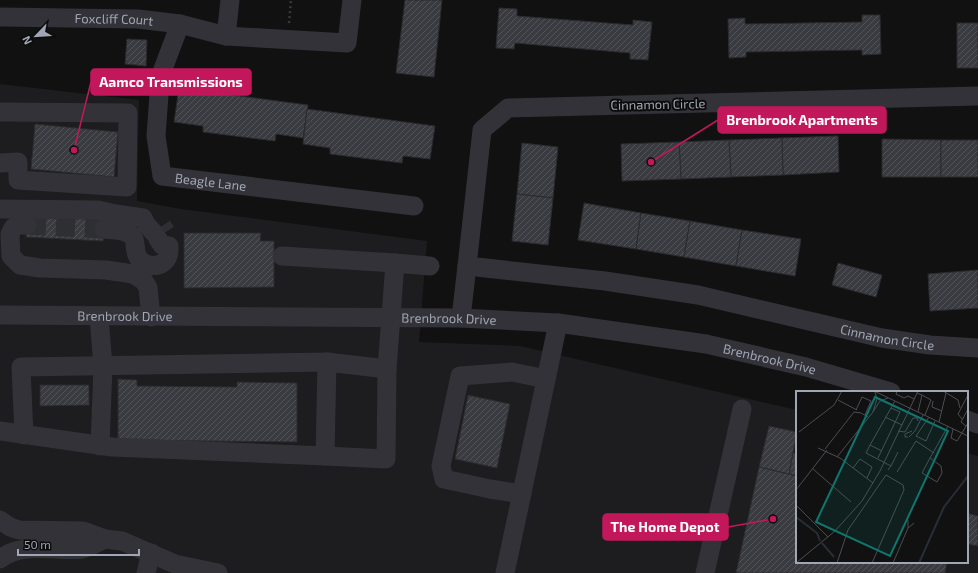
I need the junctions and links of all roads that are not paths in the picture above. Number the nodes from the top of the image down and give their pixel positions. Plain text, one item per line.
1 (230, 0) edge
2 (352, 0) edge
3 (0, 17) edge
4 (180, 24) junction
5 (226, 36) junction
6 (978, 96) edge
7 (0, 112) edge
8 (0, 163) edge
9 (414, 206) dead end
10 (0, 209) edge
11 (27, 225) tunnel mouth
12 (104, 229) tunnel mouth
13 (282, 256) dead end
14 (394, 263) junction
15 (430, 266) dead end
16 (467, 266) junction
17 (0, 315) edge
18 (99, 316) junction
19 (150, 317) junction
20 (390, 318) junction
21 (462, 318) junction
22 (558, 323) junction
23 (978, 348) edge
24 (327, 362) junction
25 (103, 366) junction
26 (387, 369) junction
27 (546, 379) junction
28 (888, 391) edge
29 (742, 409) dead end
30 (968, 420) edge
31 (978, 424) edge
32 (0, 431) edge
33 (24, 435) junction
34 (100, 446) junction
35 (325, 456) junction
36 (522, 494) junction
37 (0, 520) edge
38 (105, 539) junction
39 (150, 553) junction
40 (0, 559) edge
41 (146, 573) edge
42 (218, 573) edge
43 (505, 573) edge
44 (705, 573) edge

1 - 5 street
2 - 5 street, Foxcliff Court
3 - 4 street, Foxcliff Court
4 - 5 street, Foxcliff Court
4 - 9 street, Beagle Lane
6 - 16 street, Cinnamon Circle
7 - 8 street
10 - 12 street
11 - 19 street
13 - 14 street
14 - 15 street
14 - 20 street
16 - 21 street, Cinnamon Circle
16 - 23 street, Cinnamon Circle
17 - 18 street, Brenbrook Drive
18 - 19 street, Brenbrook Drive
18 - 25 street
19 - 20 street, Brenbrook Drive
20 - 21 street, Brenbrook Drive
20 - 26 street
21 - 22 street, Brenbrook Drive
22 - 27 street
22 - 28 street, Brenbrook Drive
24 - 25 street
24 - 26 street
24 - 35 street
25 - 33 street
25 - 34 street
26 - 35 street
27 - 36 street
27 - 36 street
29 - 44 street
30 - 31 street
32 - 33 street
33 - 34 street
34 - 35 street
36 - 43 street
37 - 38 street
38 - 39 street
38 - 40 street
39 - 41 street
39 - 42 street

